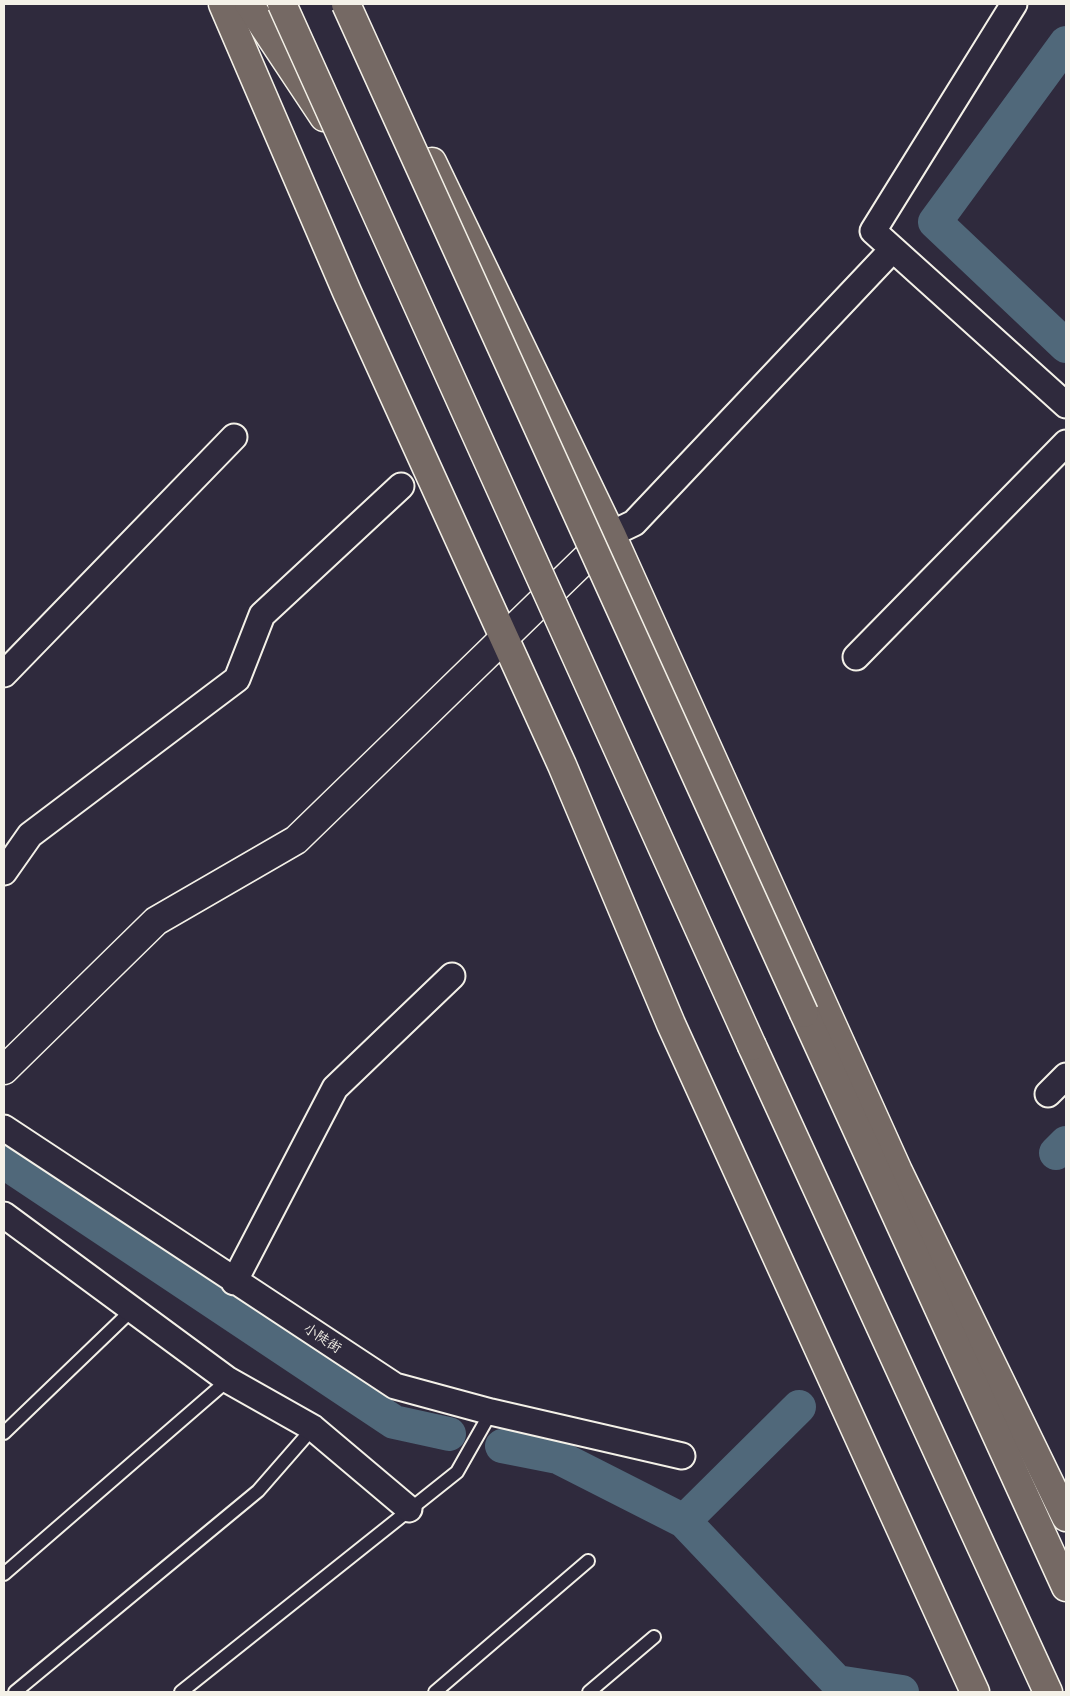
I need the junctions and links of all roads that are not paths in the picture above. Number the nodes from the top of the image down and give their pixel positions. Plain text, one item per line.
1 (223, 4) edge
2 (249, 4) edge
3 (282, 4) edge
4 (346, 4) edge
5 (357, 4) edge
6 (1014, 4) edge
7 (352, 160) junction
8 (893, 249) junction
9 (1066, 405) edge
10 (234, 437) dead end
11 (1066, 443) edge
12 (401, 486) dead end
13 (612, 534) junction
14 (504, 636) junction
15 (856, 657) dead end
16 (4, 674) edge
17 (4, 872) edge
18 (452, 976) dead end
19 (4, 1070) edge
20 (1066, 1076) edge
21 (1048, 1094) dead end
22 (4, 1128) edge
23 (4, 1215) edge
24 (234, 1282) junction
25 (133, 1309) junction
26 (228, 1380) junction
27 (491, 1412) junction
28 (313, 1428) junction
29 (4, 1433) edge
30 (682, 1456) dead end
31 (409, 1509) junction
32 (1066, 1517) edge
33 (588, 1561) dead end
34 (4, 1574) edge
35 (1066, 1588) edge
36 (654, 1637) dead end
37 (15, 1692) edge
38 (181, 1692) edge
39 (435, 1692) edge
40 (589, 1692) edge
41 (976, 1692) edge
42 (1048, 1692) edge

1 - 14 main road
2 - 7 main road, bridge
3 - 7 main road, bridge
4 - 35 main road, bridge
5 - 13 main road
6 - 8 street
7 - 42 main road, bridge
8 - 9 street
8 - 13 street
10 - 16 street
11 - 15 street
12 - 17 street
13 - 14 street
13 - 32 main road
14 - 19 street
14 - 41 main road
18 - 24 street
20 - 21 street
22 - 24 street, 小陡街
23 - 25 street
24 - 27 street, 小陡街
25 - 26 street
25 - 29 lane
26 - 28 street
26 - 34 lane
27 - 30 street, 小陡街
27 - 31 lane
28 - 31 street
28 - 37 lane
31 - 38 lane
33 - 39 lane
36 - 40 lane

